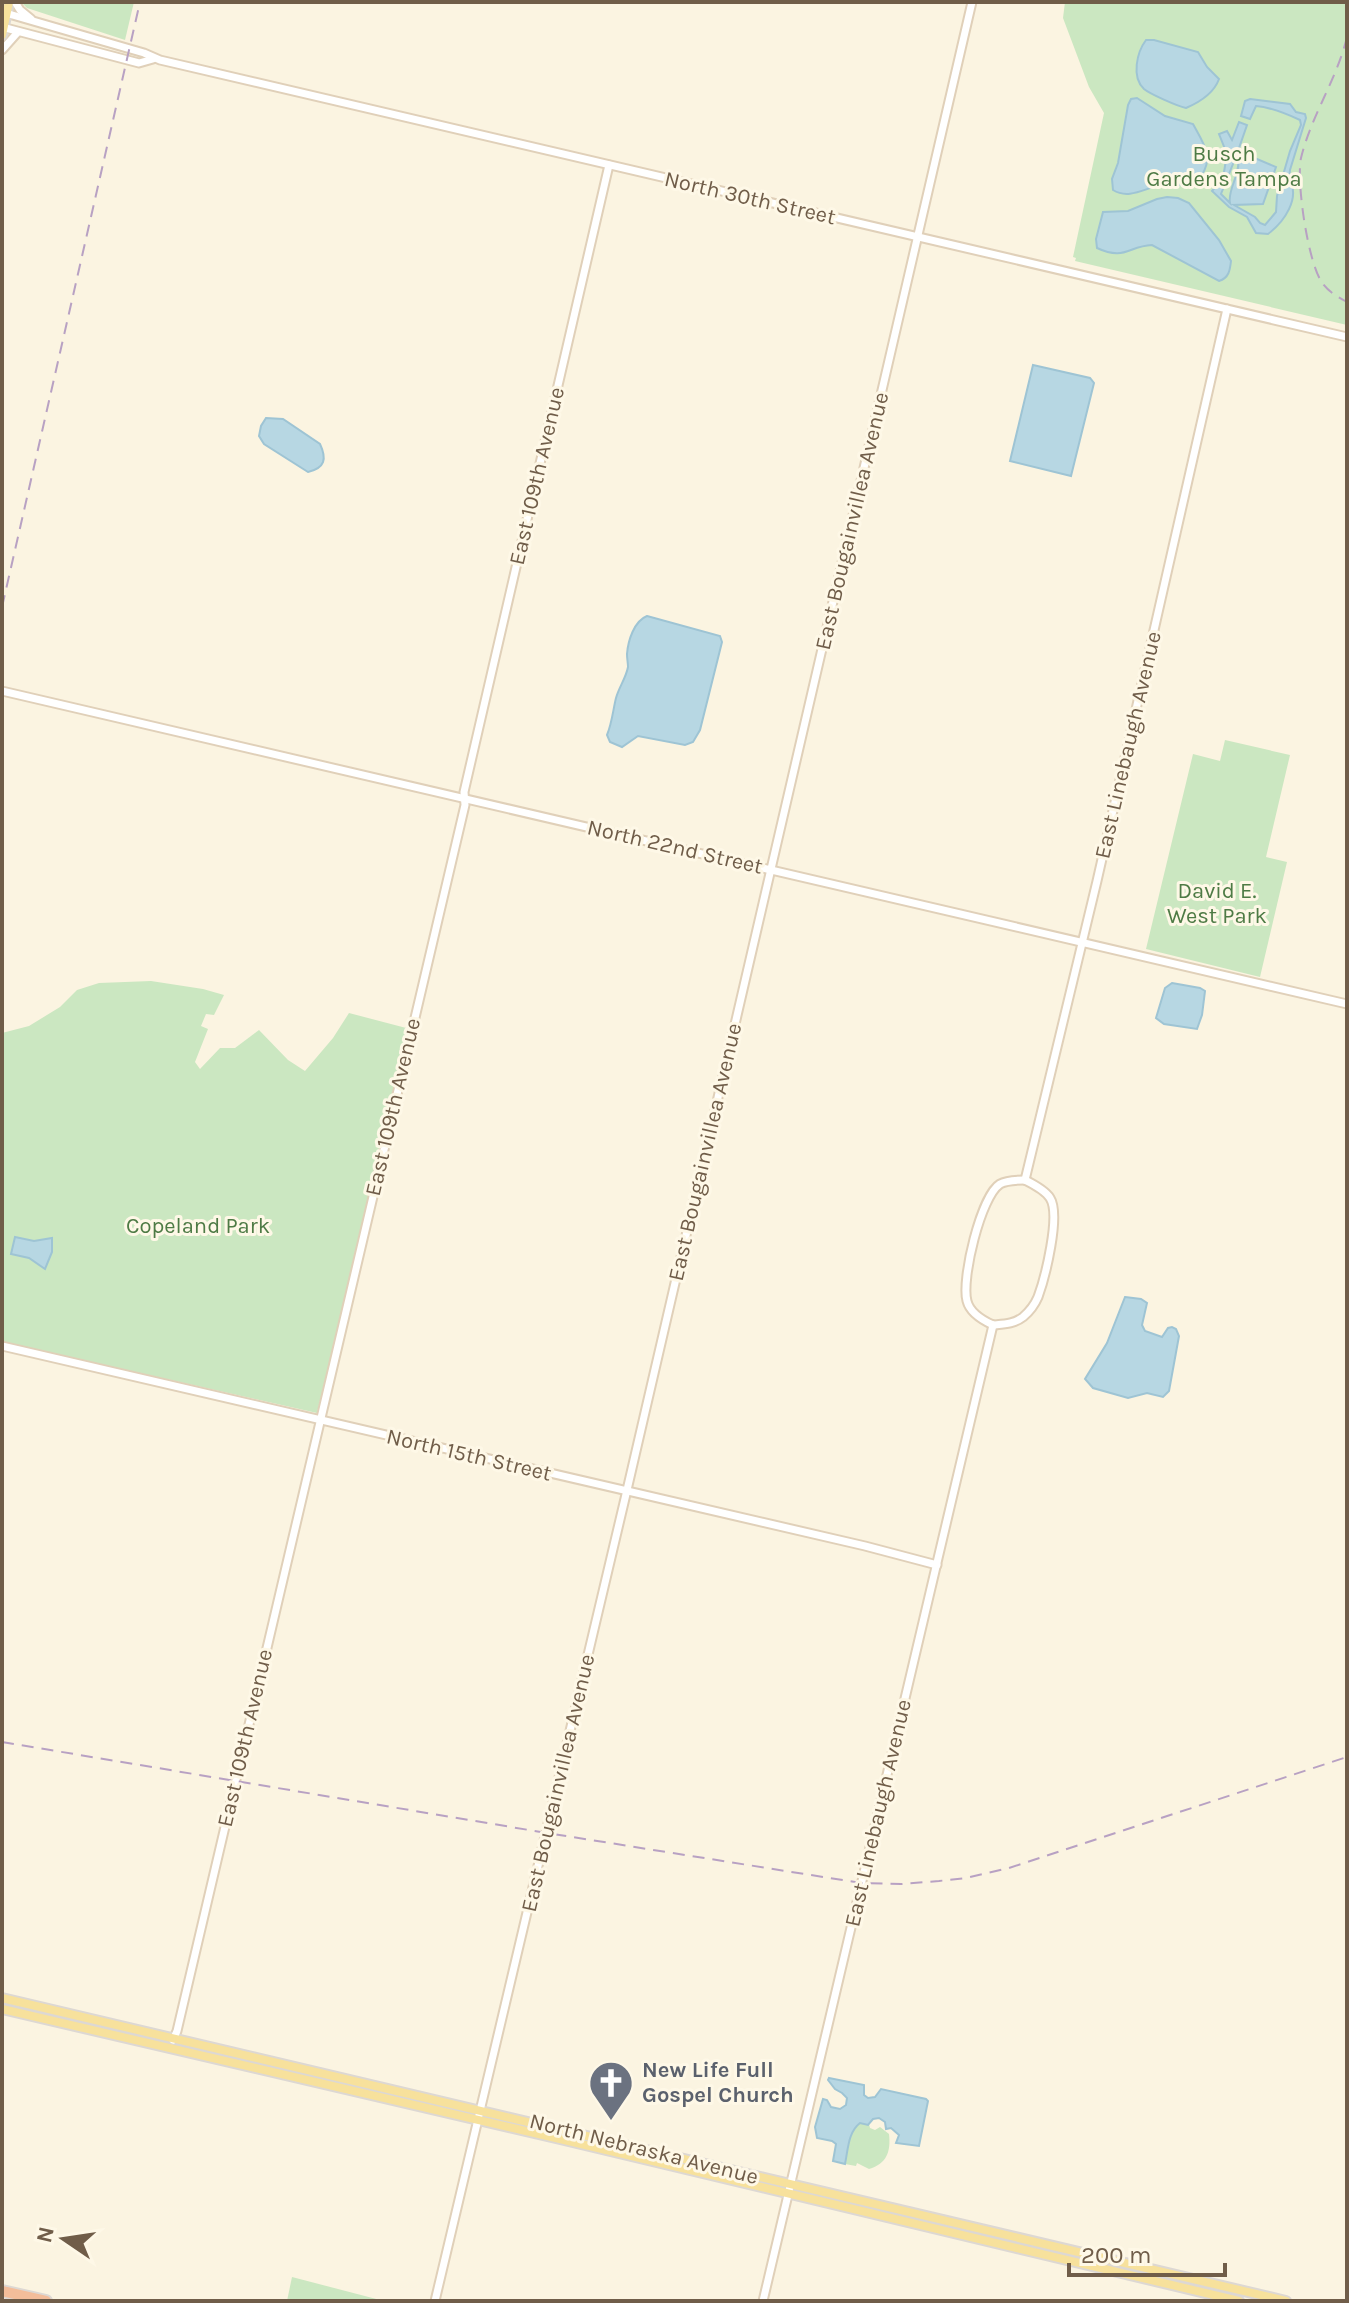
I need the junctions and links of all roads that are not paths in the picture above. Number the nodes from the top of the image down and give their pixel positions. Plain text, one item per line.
1 (12, 2) edge
2 (972, 2) edge
3 (4, 12) edge
4 (33, 20) junction
5 (3, 30) edge
6 (18, 32) junction
7 (2, 50) edge
8 (153, 59) junction
9 (609, 165) junction
10 (917, 237) junction
11 (1227, 309) junction
12 (1347, 337) edge
13 (2, 691) edge
14 (464, 798) junction
15 (772, 870) junction
16 (1082, 942) junction
17 (1347, 1004) edge
18 (1025, 1180) junction
19 (993, 1325) junction
20 (2, 1346) edge
21 (320, 1419) junction
22 (627, 1490) junction
23 (937, 1565) junction
24 (2, 1998) edge
25 (2, 2009) edge
26 (87, 2018) junction
27 (84, 2028) junction
28 (174, 2038) junction
29 (169, 2048) junction
30 (419, 2095) junction
31 (390, 2099) junction
32 (480, 2115) junction
33 (790, 2189) junction
34 (2, 2291) edge
35 (46, 2301) edge
36 (435, 2301) edge
37 (763, 2301) edge
38 (1239, 2301) edge
39 (1286, 2301) edge

1 - 3 main road
1 - 4 street
2 - 10 street, East Bougainvillea Avenue
3 - 4 street, North 30th Street
3 - 5 main road
4 - 8 street, North 30th Street
5 - 6 street, North 30th Street
6 - 7 street
6 - 8 street, North 30th Street
8 - 9 street, North 30th Street
9 - 10 street, North 30th Street
9 - 14 street, East 109th Avenue
10 - 11 street, North 30th Street
10 - 15 street, East Bougainvillea Avenue
11 - 12 street, North 30th Street
11 - 16 street, East Linebaugh Avenue
13 - 14 street, North 22nd Street
14 - 15 street, North 22nd Street
14 - 21 street, East 109th Avenue
15 - 16 street, North 22nd Street
15 - 22 street, East Bougainvillea Avenue
16 - 17 street, North 22nd Street
16 - 18 street, East Linebaugh Avenue
18 - 19 street
18 - 19 street
19 - 23 street, East Linebaugh Avenue
20 - 21 street, North 15th Street
21 - 22 street, North 15th Street
21 - 28 street, East 109th Avenue
22 - 23 street, North 15th Street
22 - 32 street, East Bougainvillea Avenue
23 - 33 street, East Linebaugh Avenue
24 - 26 main road, North Nebraska Avenue
25 - 27 main road, North Nebraska Avenue
26 - 27 main road
26 - 28 main road, North Nebraska Avenue
27 - 29 main road, North Nebraska Avenue
28 - 29 street, East 109th Avenue
28 - 30 main road, North Nebraska Avenue
29 - 31 main road, North Nebraska Avenue
30 - 31 main road
30 - 32 main road, North Nebraska Avenue
31 - 32 main road, North Nebraska Avenue
32 - 33 main road, North Nebraska Avenue
32 - 36 street, East Bougainvillea Avenue
33 - 37 street, East Linebaugh Avenue
33 - 38 main road, North Nebraska Avenue
33 - 39 main road, North Nebraska Avenue
34 - 35 highway

